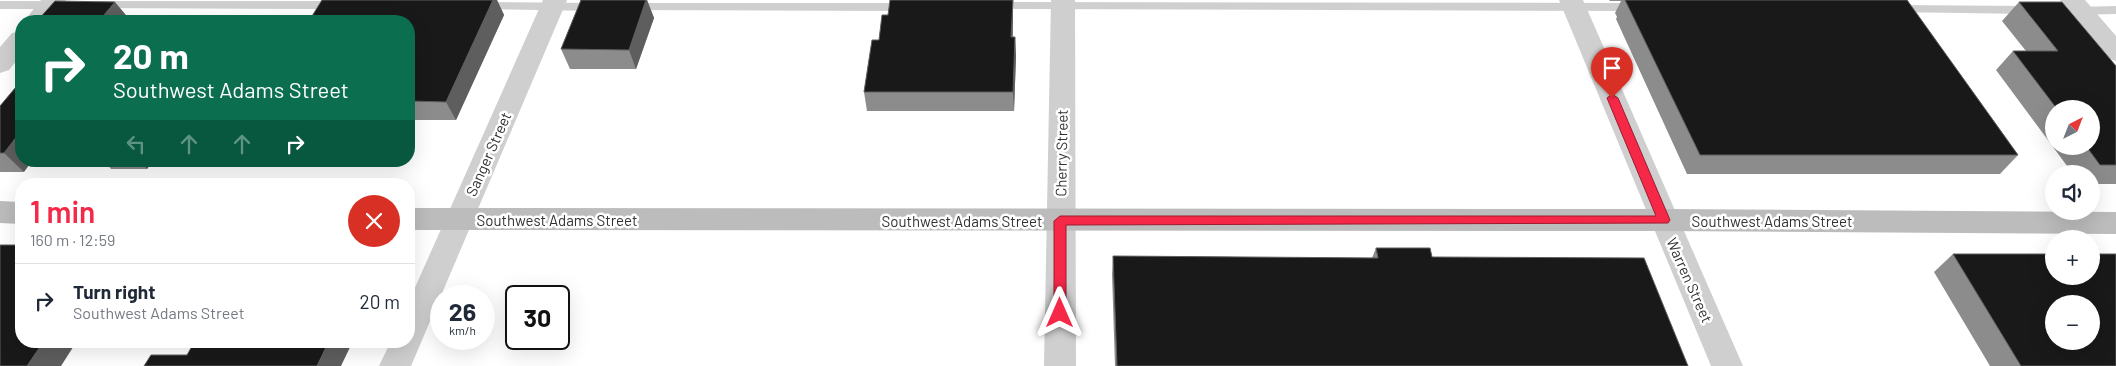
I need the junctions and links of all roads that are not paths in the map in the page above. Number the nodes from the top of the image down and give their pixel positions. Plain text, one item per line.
1 (554, 3) edge
2 (1063, 3) edge
3 (1572, 4) edge
4 (0, 5) edge
5 (89, 5) edge
6 (354, 5) edge
7 (473, 6) edge
8 (916, 6) edge
9 (985, 6) edge
10 (1653, 7) edge
11 (2072, 7) edge
12 (52, 8) edge
13 (1882, 9) edge
14 (2041, 10) edge
15 (2116, 10) edge
16 (15, 46) edge
17 (2116, 52) edge
18 (0, 64) edge
19 (0, 212) edge
20 (15, 213) edge
21 (415, 219) edge
22 (460, 220) junction
23 (1664, 220) junction
24 (1060, 221) junction
25 (2116, 223) edge
26 (415, 321) edge
27 (403, 348) edge
28 (395, 366) edge
29 (1060, 366) edge
30 (1727, 366) edge

1 - 7 lane
1 - 8 lane
1 - 22 street, Sanger Street
2 - 3 lane
2 - 9 lane
2 - 24 street, Cherry Street
3 - 10 lane
3 - 23 street, Warren Street
4 - 12 lane
5 - 6 lane
11 - 15 lane
11 - 17 street
13 - 14 lane
16 - 18 street
19 - 20 main road
21 - 22 main road, Southwest Adams Street
22 - 24 main road, Southwest Adams Street
22 - 26 street, Sanger Street
23 - 24 main road, Southwest Adams Street
23 - 25 main road, Southwest Adams Street
23 - 30 street, Warren Street
24 - 29 street, Cherry Street
27 - 28 street

